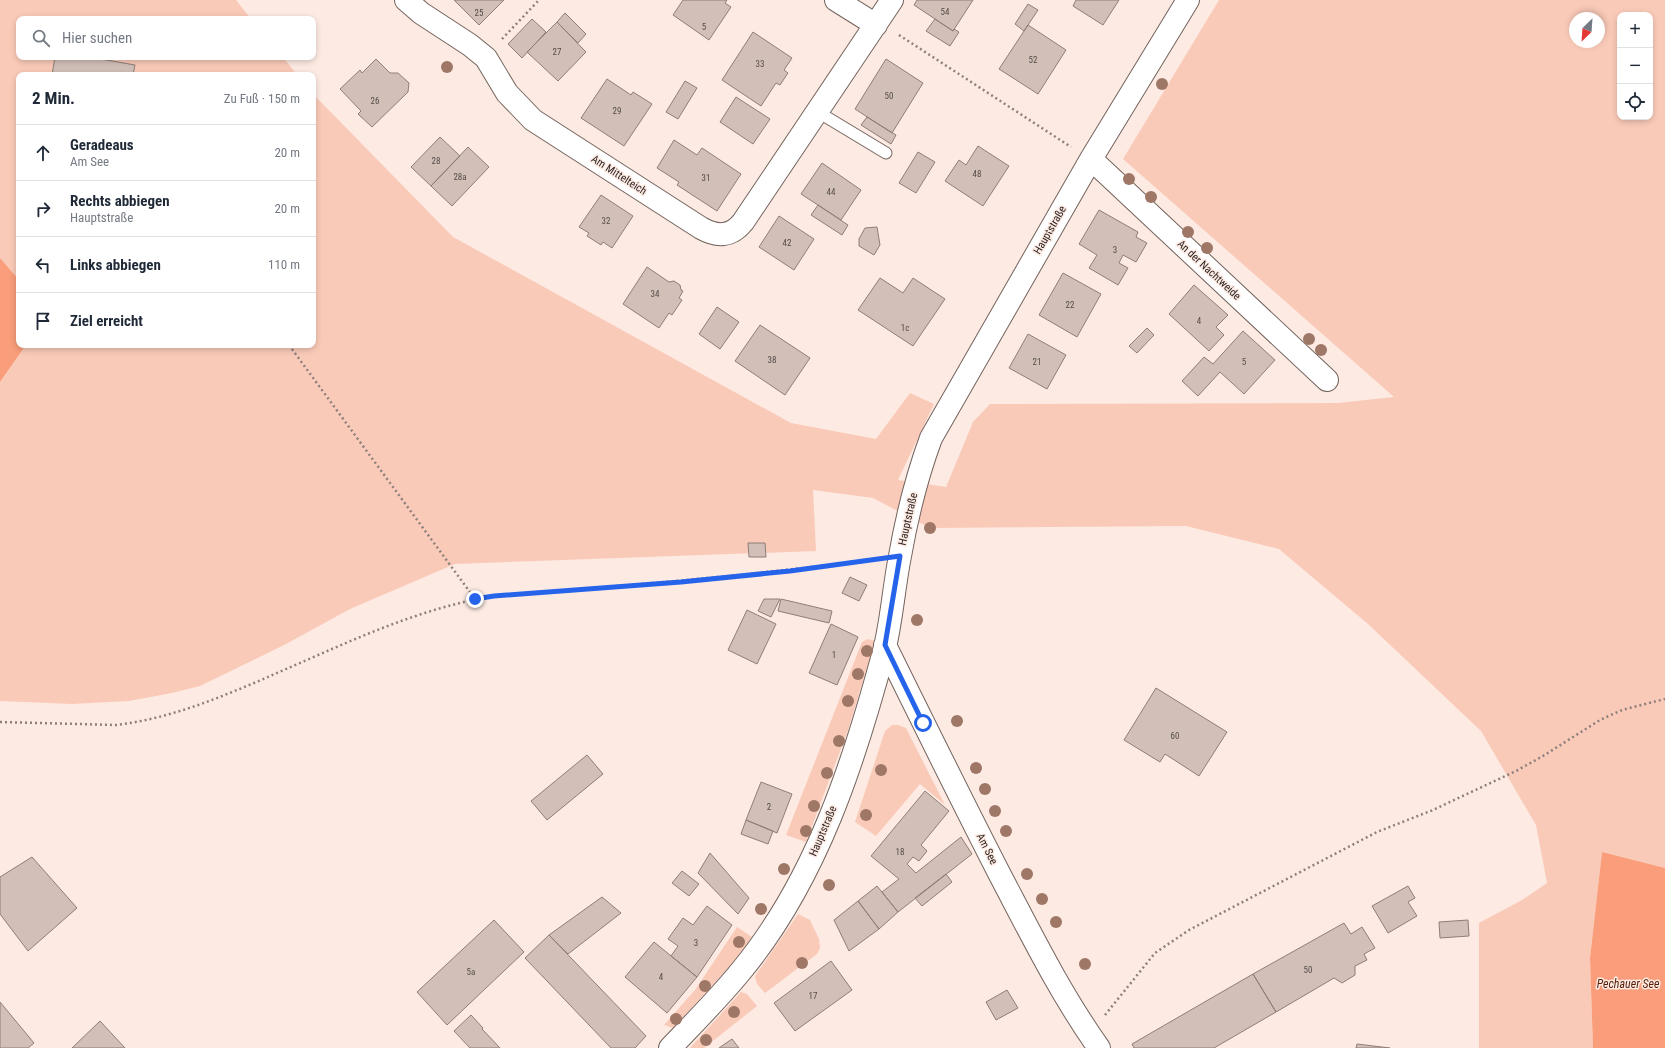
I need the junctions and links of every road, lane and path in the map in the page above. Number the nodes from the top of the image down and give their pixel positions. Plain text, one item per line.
1 (406, 0) edge
2 (539, 0) edge
3 (836, 0) edge
4 (892, 0) edge
5 (1188, 0) edge
6 (877, 23) junction
7 (486, 58) junction
8 (818, 112) junction
9 (886, 153) dead end
10 (1091, 160) junction
11 (291, 348) edge
12 (1327, 380) dead end
13 (900, 556) junction
14 (475, 599) junction
15 (885, 645) junction
16 (1665, 699) edge
17 (0, 722) edge
18 (1094, 1041) edge
19 (670, 1048) edge

1 - 7 street, Am Mittelteich
2 - 7 path
3 - 6 street
4 - 6 street, Am Mittelteich
5 - 10 street, Hauptstraße
6 - 8 street, Am Mittelteich
6 - 10 path
7 - 8 street, Am Mittelteich
8 - 9 lane
10 - 12 street, An der Nachtweide
10 - 13 street, Hauptstraße
11 - 14 path
13 - 14 path
13 - 15 street, Hauptstraße
14 - 17 path
15 - 18 street, Am See
15 - 19 street, Hauptstraße
16 - 18 path

